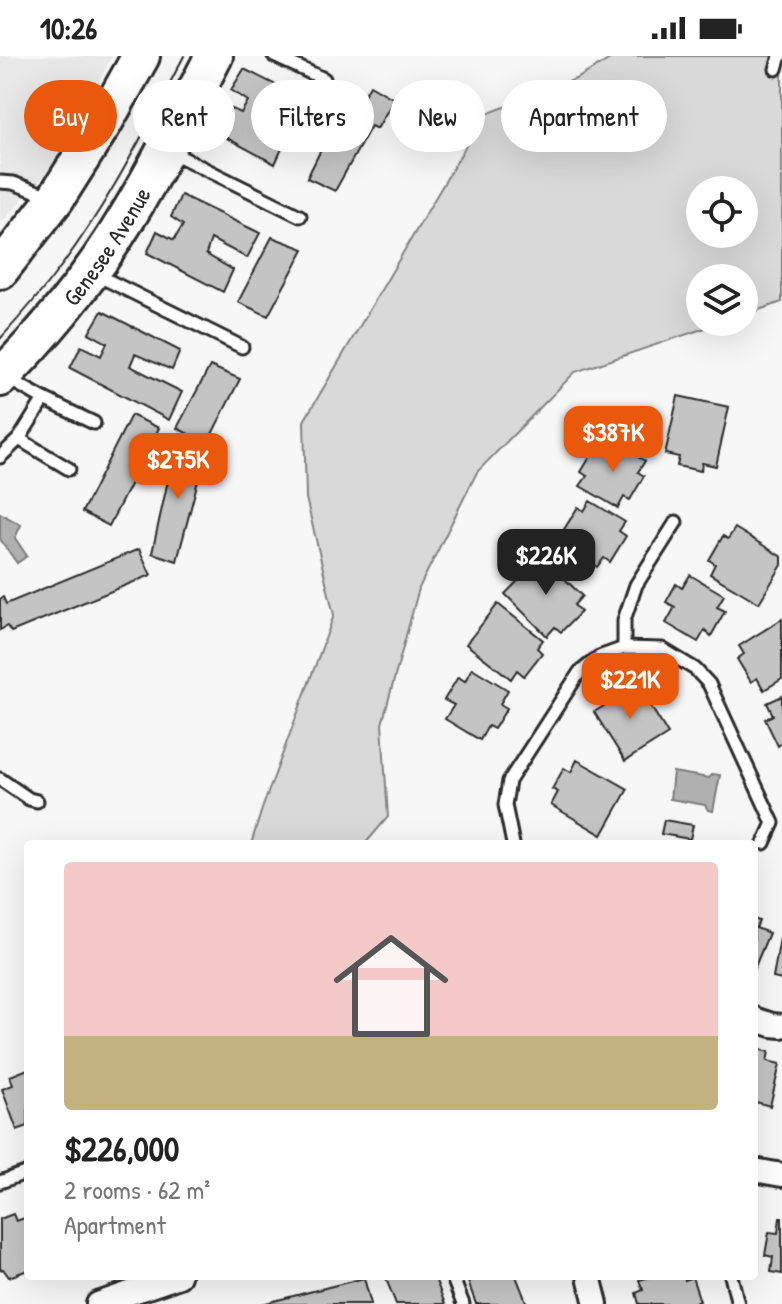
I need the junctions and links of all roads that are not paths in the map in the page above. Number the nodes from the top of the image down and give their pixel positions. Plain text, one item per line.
1 (141, 56) edge
2 (214, 56) edge
3 (274, 56) edge
4 (780, 56) edge
5 (776, 69) dead end
6 (324, 79) dead end
7 (201, 80) edge
8 (163, 152) edge
9 (171, 152) edge
10 (0, 182) edge
11 (56, 198) junction
12 (300, 216) dead end
13 (0, 270) edge
14 (91, 272) junction
15 (242, 347) dead end
16 (1, 376) edge
17 (44, 399) junction
18 (94, 423) dead end
19 (19, 439) junction
20 (0, 457) edge
21 (69, 469) dead end
22 (676, 522) dead end
23 (624, 648) junction
24 (0, 779) edge
25 (37, 801) dead end
26 (512, 840) edge
27 (764, 843) dead end
28 (758, 1020) edge
29 (782, 1026) edge
30 (758, 1171) edge
31 (24, 1173) edge
32 (782, 1175) edge
33 (0, 1182) edge
34 (172, 1280) edge
35 (454, 1280) edge
36 (590, 1280) edge
37 (732, 1280) edge
38 (140, 1297) edge
39 (98, 1304) edge
40 (463, 1304) edge
41 (596, 1304) edge
42 (738, 1304) edge

1 - 11 main road
2 - 7 main road, Genesee Avenue
3 - 6 lane
4 - 5 lane
8 - 14 main road, Genesee Avenue
9 - 12 lane
10 - 11 lane
11 - 13 main road
14 - 15 lane
14 - 16 main road, Genesee Avenue
16 - 17 lane
17 - 18 lane
17 - 19 lane
19 - 20 lane
19 - 21 lane
22 - 23 lane
23 - 26 lane
23 - 27 lane
24 - 25 lane
28 - 29 street
30 - 32 street
31 - 33 lane
34 - 38 street
35 - 40 lane
36 - 41 street
37 - 42 lane
38 - 39 street

